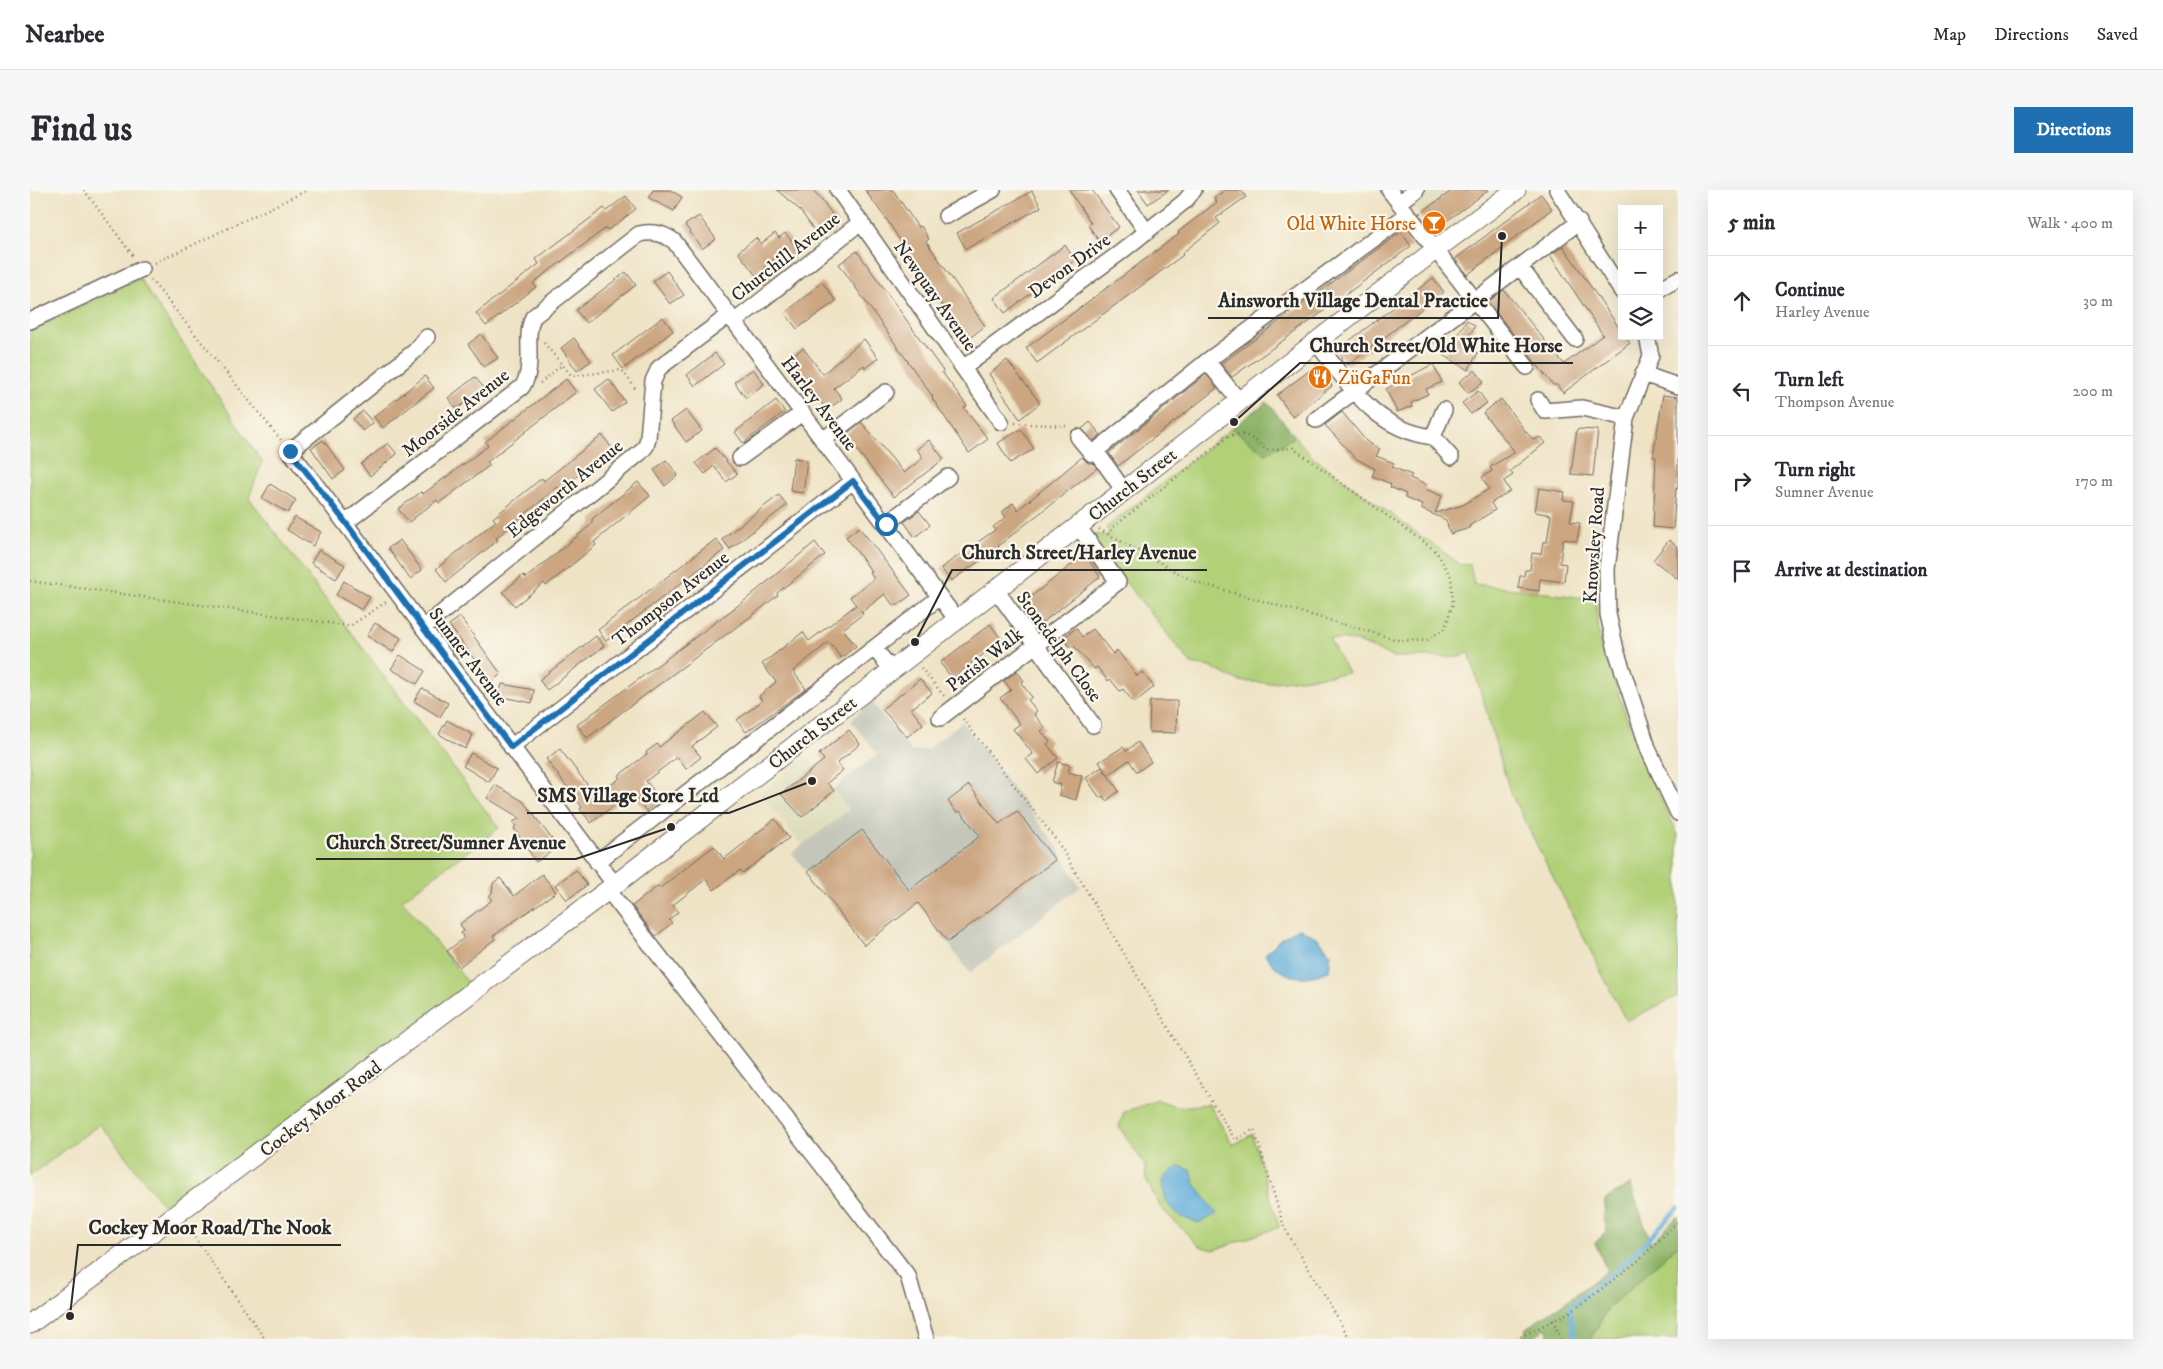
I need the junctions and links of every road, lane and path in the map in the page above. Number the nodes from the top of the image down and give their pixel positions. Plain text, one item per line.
1 (84, 190) edge
2 (308, 190) edge
3 (838, 190) edge
4 (993, 190) edge
5 (1117, 190) edge
6 (1194, 190) edge
7 (1389, 190) edge
8 (1416, 190) edge
9 (1516, 190) edge
10 (1557, 190) edge
11 (1403, 209) junction
12 (946, 215) dead end
13 (861, 222) junction
14 (1579, 222) junction
15 (1147, 232) junction
16 (1435, 250) junction
17 (1520, 267) junction
18 (142, 269) junction
19 (1678, 280) edge
20 (1618, 285) edge
21 (1663, 286) edge
22 (1474, 301) junction
23 (732, 318) junction
24 (30, 321) edge
25 (529, 325) junction
26 (428, 337) dead end
27 (1575, 339) dead end
28 (1648, 340) edge
29 (1316, 342) junction
30 (1207, 361) junction
31 (1526, 367) dead end
32 (963, 368) junction
33 (1643, 374) junction
34 (1678, 386) edge
35 (1354, 391) junction
36 (886, 392) dead end
37 (1538, 400) dead end
38 (1239, 401) junction
39 (1444, 410) dead end
40 (651, 411) junction
41 (802, 413) junction
42 (1626, 418) junction
43 (1316, 420) dead end
44 (1001, 422) dead end
45 (1078, 437) dead end
46 (1433, 437) junction
47 (823, 440) junction
48 (290, 451) junction
49 (1096, 451) junction
50 (1451, 457) dead end
51 (740, 458) dead end
52 (948, 477) dead end
53 (853, 481) junction
54 (1124, 491) junction
55 (346, 523) junction
56 (886, 524) junction
57 (1078, 526) junction
58 (1110, 535) joint
59 (30, 582) edge
60 (996, 590) junction
61 (398, 594) junction
62 (940, 597) junction
63 (957, 620) junction
64 (423, 628) junction
65 (1035, 645) junction
66 (874, 648) junction
67 (911, 656) junction
68 (892, 670) junction
69 (954, 708) junction
70 (940, 718) dead end
71 (1094, 727) dead end
72 (511, 747) junction
73 (1678, 813) edge
74 (597, 862) junction
75 (611, 888) junction
76 (178, 1214) junction
77 (1678, 1221) edge
78 (1553, 1320) junction
79 (30, 1324) edge
80 (266, 1339) edge
81 (926, 1339) edge
82 (1350, 1339) edge
83 (1516, 1339) edge
84 (1561, 1339) edge

1 - 18 path
2 - 18 path
3 - 13 street, Newquay Avenue
4 - 12 street
5 - 15 street
6 - 15 street, Devon Drive
7 - 11 street
8 - 11 street
9 - 16 main road, Church Street
10 - 14 street
11 - 16 street
11 - 30 street
13 - 23 street, Churchill Avenue
13 - 32 street, Newquay Avenue
14 - 17 street
14 - 20 street
15 - 32 street, Devon Drive
16 - 22 street
16 - 29 main road, Church Street
17 - 22 street
17 - 27 street
18 - 24 street
18 - 48 path
19 - 21 street
22 - 31 street
22 - 35 street
23 - 25 street, Harley Avenue
23 - 40 street, Edgeworth Avenue
23 - 41 street, Harley Avenue
25 - 40 path
25 - 55 street, Moorside Avenue
26 - 48 street
28 - 33 street, Knowsley Road
29 - 35 street
29 - 38 main road, Church Street
30 - 38 street
30 - 49 street
32 - 44 street, Newquay Avenue
33 - 34 street
33 - 42 street, Knowsley Road
35 - 43 street
35 - 46 street
36 - 47 street
37 - 42 street
38 - 54 main road, Church Street
39 - 46 street
40 - 64 street, Edgeworth Avenue
41 - 47 street, Harley Avenue
41 - 51 street
42 - 73 street, Knowsley Road
45 - 49 street
46 - 50 street
47 - 53 street, Harley Avenue
48 - 55 street, Sumner Avenue
49 - 54 street
52 - 56 street
53 - 56 street, Harley Avenue
53 - 72 street, Thompson Avenue
54 - 57 main road, Church Street
55 - 61 street, Sumner Avenue
56 - 62 street, Harley Avenue
57 - 60 main road, Church Street
57 - 65 street, Parish Walk
58 - 58 path
59 - 61 path
60 - 63 main road, Church Street
60 - 65 street, Stonedelph Close
61 - 64 street, Sumner Avenue
62 - 63 street, Harley Avenue
62 - 66 street
63 - 67 main road, Church Street
64 - 72 street, Sumner Avenue
65 - 69 street, Parish Walk
65 - 71 street, Stonedelph Close
66 - 68 street
66 - 74 street
67 - 68 main road, Church Street
67 - 69 path
68 - 75 main road, Church Street
69 - 70 street, Parish Walk
69 - 82 path
72 - 74 street, Sumner Avenue
74 - 75 street, Sumner Avenue
75 - 76 main road, Cockey Moor Road
75 - 81 street, Sumner Avenue
76 - 79 main road, Cockey Moor Road
76 - 80 path
77 - 78 path
78 - 83 path
78 - 84 path

